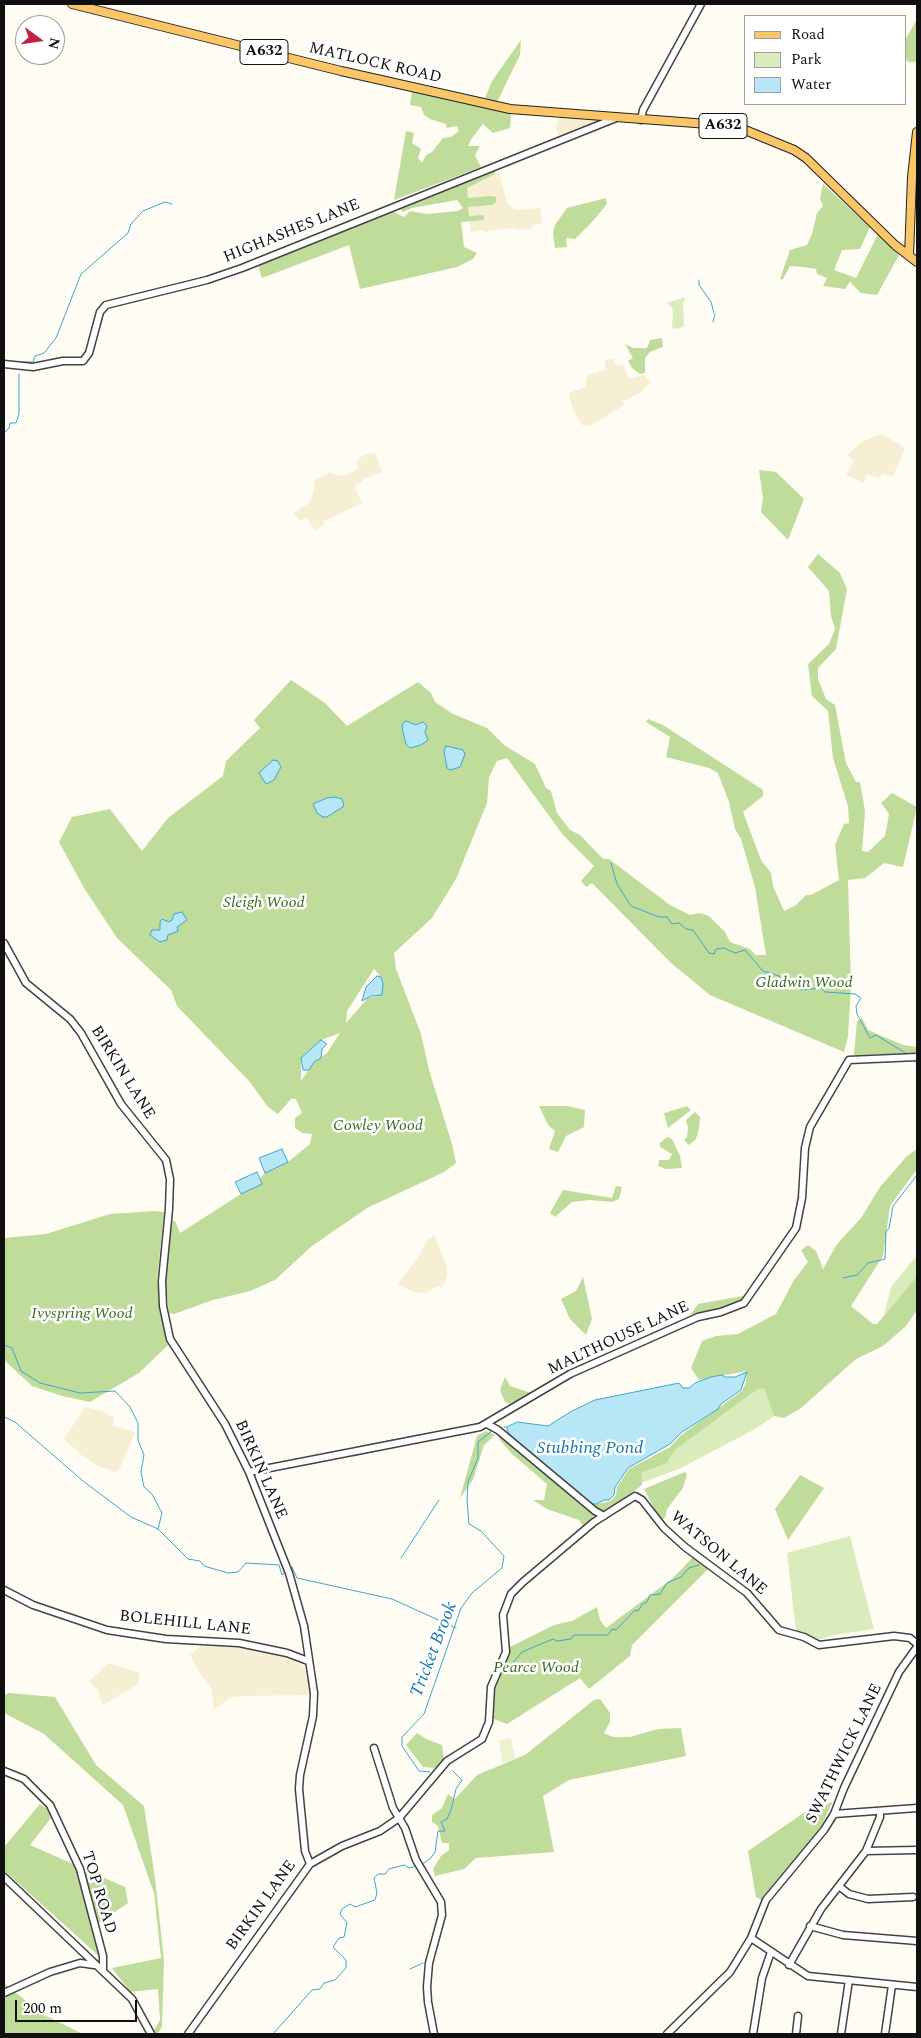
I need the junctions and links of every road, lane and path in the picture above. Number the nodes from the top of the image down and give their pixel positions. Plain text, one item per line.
1 (72, 4) edge
2 (702, 4) edge
3 (616, 118) junction
4 (641, 120) junction
5 (917, 132) edge
6 (908, 256) junction
7 (917, 262) edge
8 (4, 364) edge
9 (4, 943) edge
10 (917, 1057) edge
11 (499, 1416) junction
12 (487, 1424) junction
13 (498, 1430) junction
14 (249, 1472) junction
15 (596, 1511) junction
16 (604, 1516) junction
17 (594, 1522) junction
18 (4, 1590) edge
19 (917, 1646) edge
20 (308, 1661) junction
21 (374, 1748) dead end
22 (4, 1771) edge
23 (917, 1808) edge
24 (880, 1810) junction
25 (834, 1814) junction
26 (399, 1818) junction
27 (917, 1850) edge
28 (866, 1851) junction
29 (310, 1864) junction
30 (4, 1877) edge
31 (840, 1887) junction
32 (913, 1897) dead end
33 (810, 1926) junction
34 (751, 1938) junction
35 (917, 1941) edge
36 (771, 1952) junction
37 (94, 1964) junction
38 (789, 1965) junction
39 (103, 1971) junction
40 (849, 1980) junction
41 (892, 1984) junction
42 (917, 1987) edge
43 (4, 1993) edge
44 (798, 2016) dead end
45 (152, 2034) edge
46 (188, 2034) edge
47 (434, 2034) edge
48 (667, 2034) edge
49 (753, 2034) edge
50 (796, 2034) edge
51 (841, 2034) edge
52 (885, 2034) edge

1 - 3 main road, MATLOCK ROAD / A632
2 - 4 street
3 - 4 main road, A632
3 - 8 street, HIGHASHES LANE
4 - 6 main road, A632
5 - 6 main road
6 - 7 main road, A632
9 - 14 street, BIRKIN LANE
10 - 11 street, MALTHOUSE LANE
11 - 12 street, MALTHOUSE LANE
11 - 13 street
12 - 13 street
12 - 14 street, MALTHOUSE LANE
13 - 15 street
14 - 20 street, BIRKIN LANE
15 - 16 street
15 - 17 street
16 - 17 street, WATSON LANE
16 - 19 street, WATSON LANE
17 - 26 street, WATSON LANE
18 - 20 street, BOLEHILL LANE
19 - 25 street, SWATHWICK LANE
20 - 29 street, BIRKIN LANE
21 - 26 street
22 - 39 street, TOP ROAD
23 - 24 street
24 - 25 street
24 - 28 street
25 - 34 street, SWATHWICK LANE
26 - 29 street, WATSON LANE
26 - 47 street
27 - 28 street
28 - 31 street
29 - 46 street, BIRKIN LANE
30 - 37 street
31 - 32 street
31 - 33 street
33 - 35 street
33 - 38 street
34 - 36 street
34 - 48 street, SWATHWICK LANE
36 - 38 street
36 - 49 street
37 - 39 street
37 - 43 street
38 - 40 street
39 - 45 street
40 - 41 street
40 - 51 street
41 - 42 street
41 - 52 street
44 - 50 street

